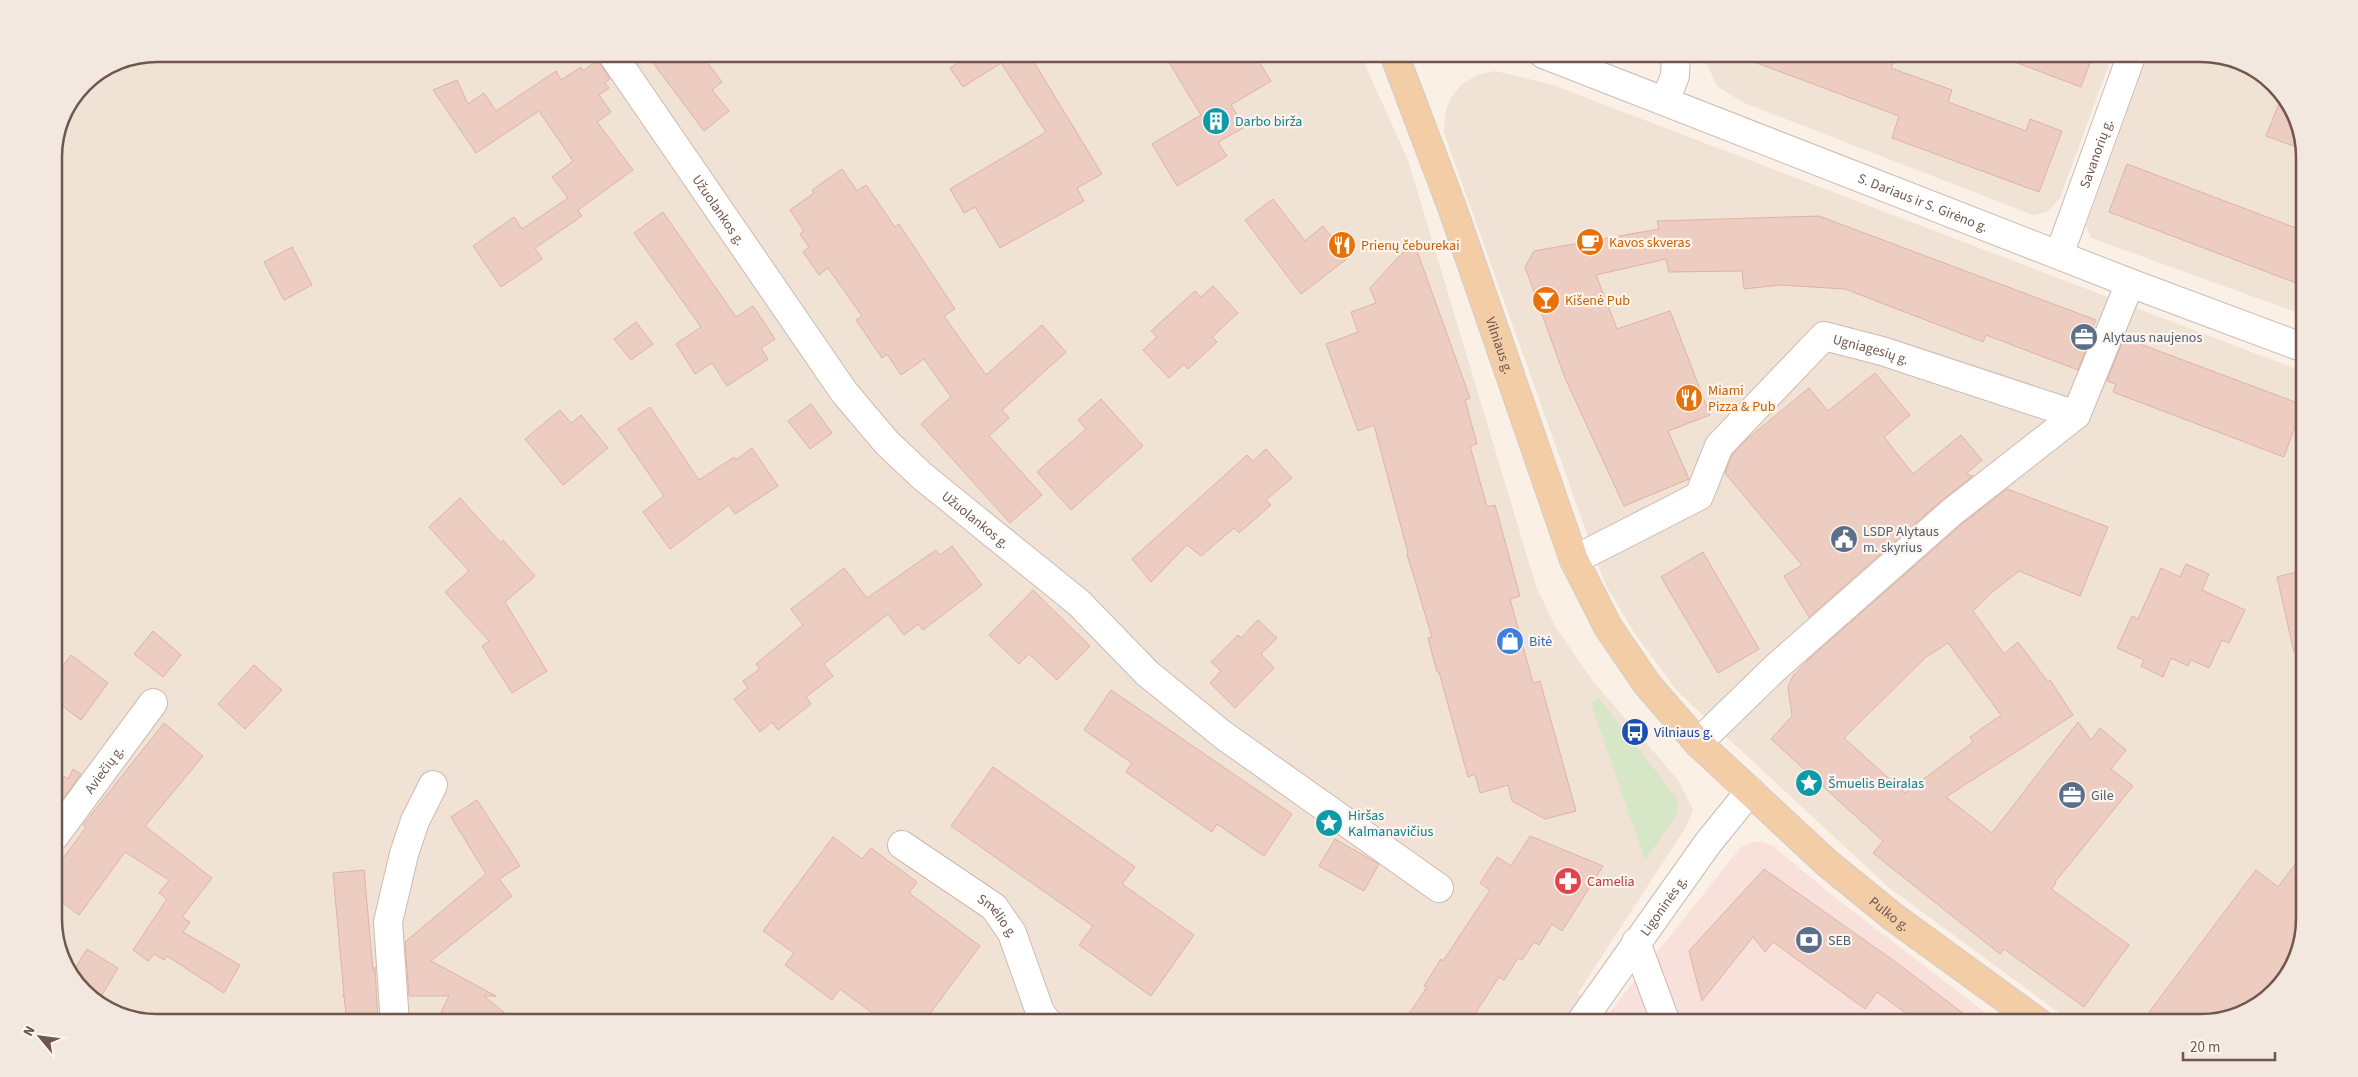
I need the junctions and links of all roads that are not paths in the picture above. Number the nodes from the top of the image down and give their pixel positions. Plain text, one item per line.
1 (1397, 62) edge
2 (1564, 62) edge
3 (1676, 62) edge
4 (2129, 62) edge
5 (618, 63) edge
6 (1664, 101) junction
7 (2058, 255) junction
8 (2130, 283) junction
9 (2295, 345) edge
10 (2076, 415) junction
11 (1574, 560) junction
12 (153, 704) dead end
13 (1698, 743) junction
14 (433, 785) dead end
15 (1750, 792) junction
16 (63, 824) edge
17 (902, 844) dead end
18 (1439, 888) dead end
19 (1636, 942) junction
20 (394, 1014) edge
21 (1041, 1014) edge
22 (1586, 1014) edge
23 (1663, 1014) edge
24 (2027, 1014) edge

1 - 11 main road, Vilniaus g.
2 - 6 street, S. Dariaus ir S. Girėno g.
3 - 6 street
4 - 7 street, Savanorių g.
5 - 18 street, Užuolankos g.
6 - 7 street, S. Dariaus ir S. Girėno g.
7 - 8 street, S. Dariaus ir S. Girėno g.
8 - 9 street, S. Dariaus ir S. Girėno g.
8 - 10 street
10 - 11 street, Ugniagesių g.
10 - 13 street
11 - 13 main road, Vilniaus g.
12 - 16 street, Aviečių g.
13 - 15 main road, Vilniaus g.
14 - 20 street
15 - 19 street, Ligoninės g.
15 - 24 main road, Pulko g.
17 - 21 street, Smėlio g.
19 - 22 street, Ligoninės g.
19 - 23 street

